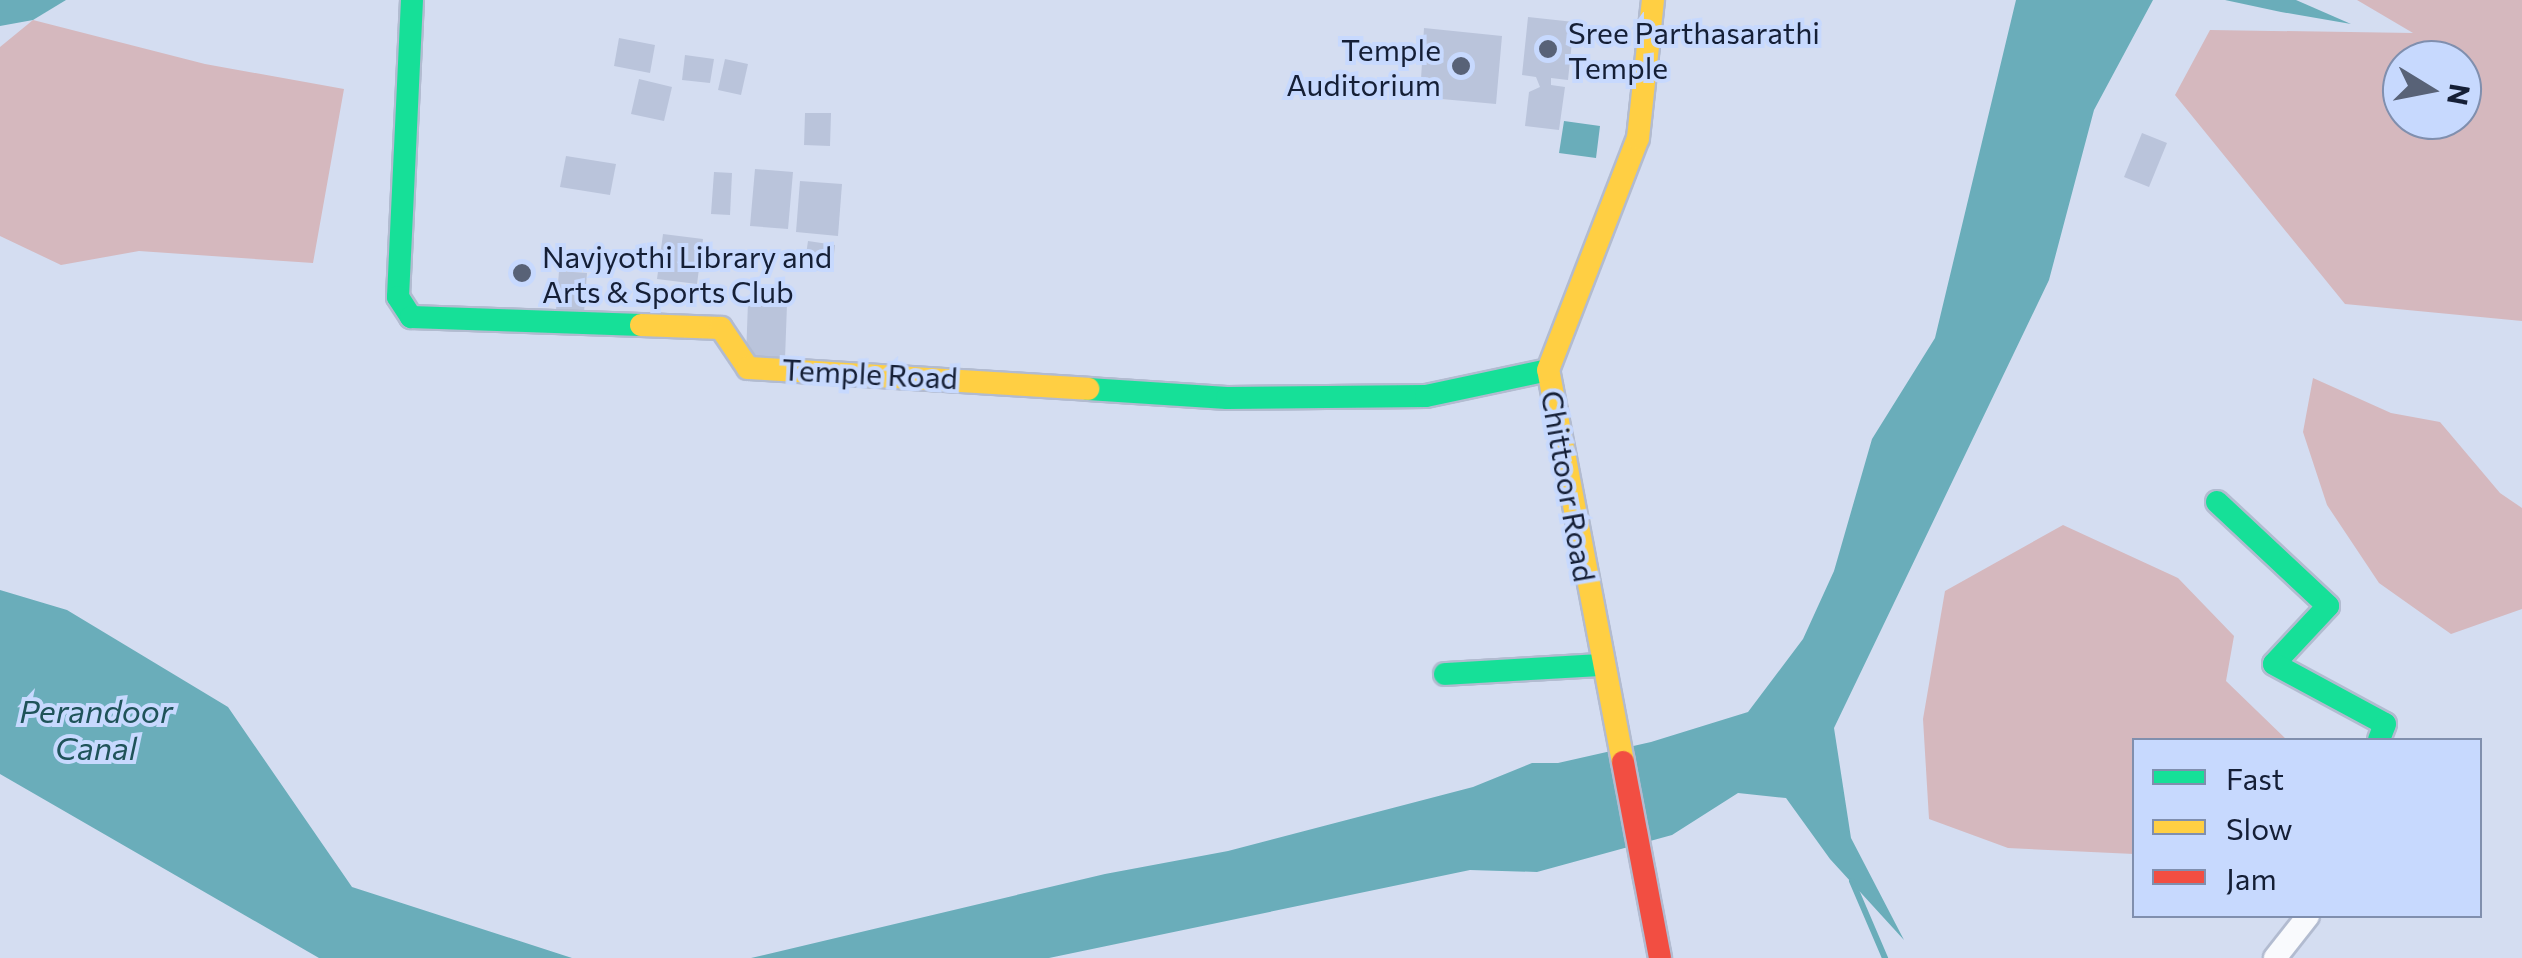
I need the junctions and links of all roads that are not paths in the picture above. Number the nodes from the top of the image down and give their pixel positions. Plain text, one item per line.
1 (412, 0) edge
2 (1653, 0) edge
3 (1548, 370) junction
4 (2216, 502) dead end
5 (1602, 665) junction
6 (1445, 674) dead end
7 (2380, 738) edge
8 (2306, 918) edge
9 (1660, 958) edge
10 (2275, 958) edge

1 - 3 street, Temple Road
2 - 3 street, Chittoor Road
3 - 5 street, Chittoor Road
4 - 7 street
5 - 6 street
5 - 9 street, Chittoor Road
8 - 10 street

